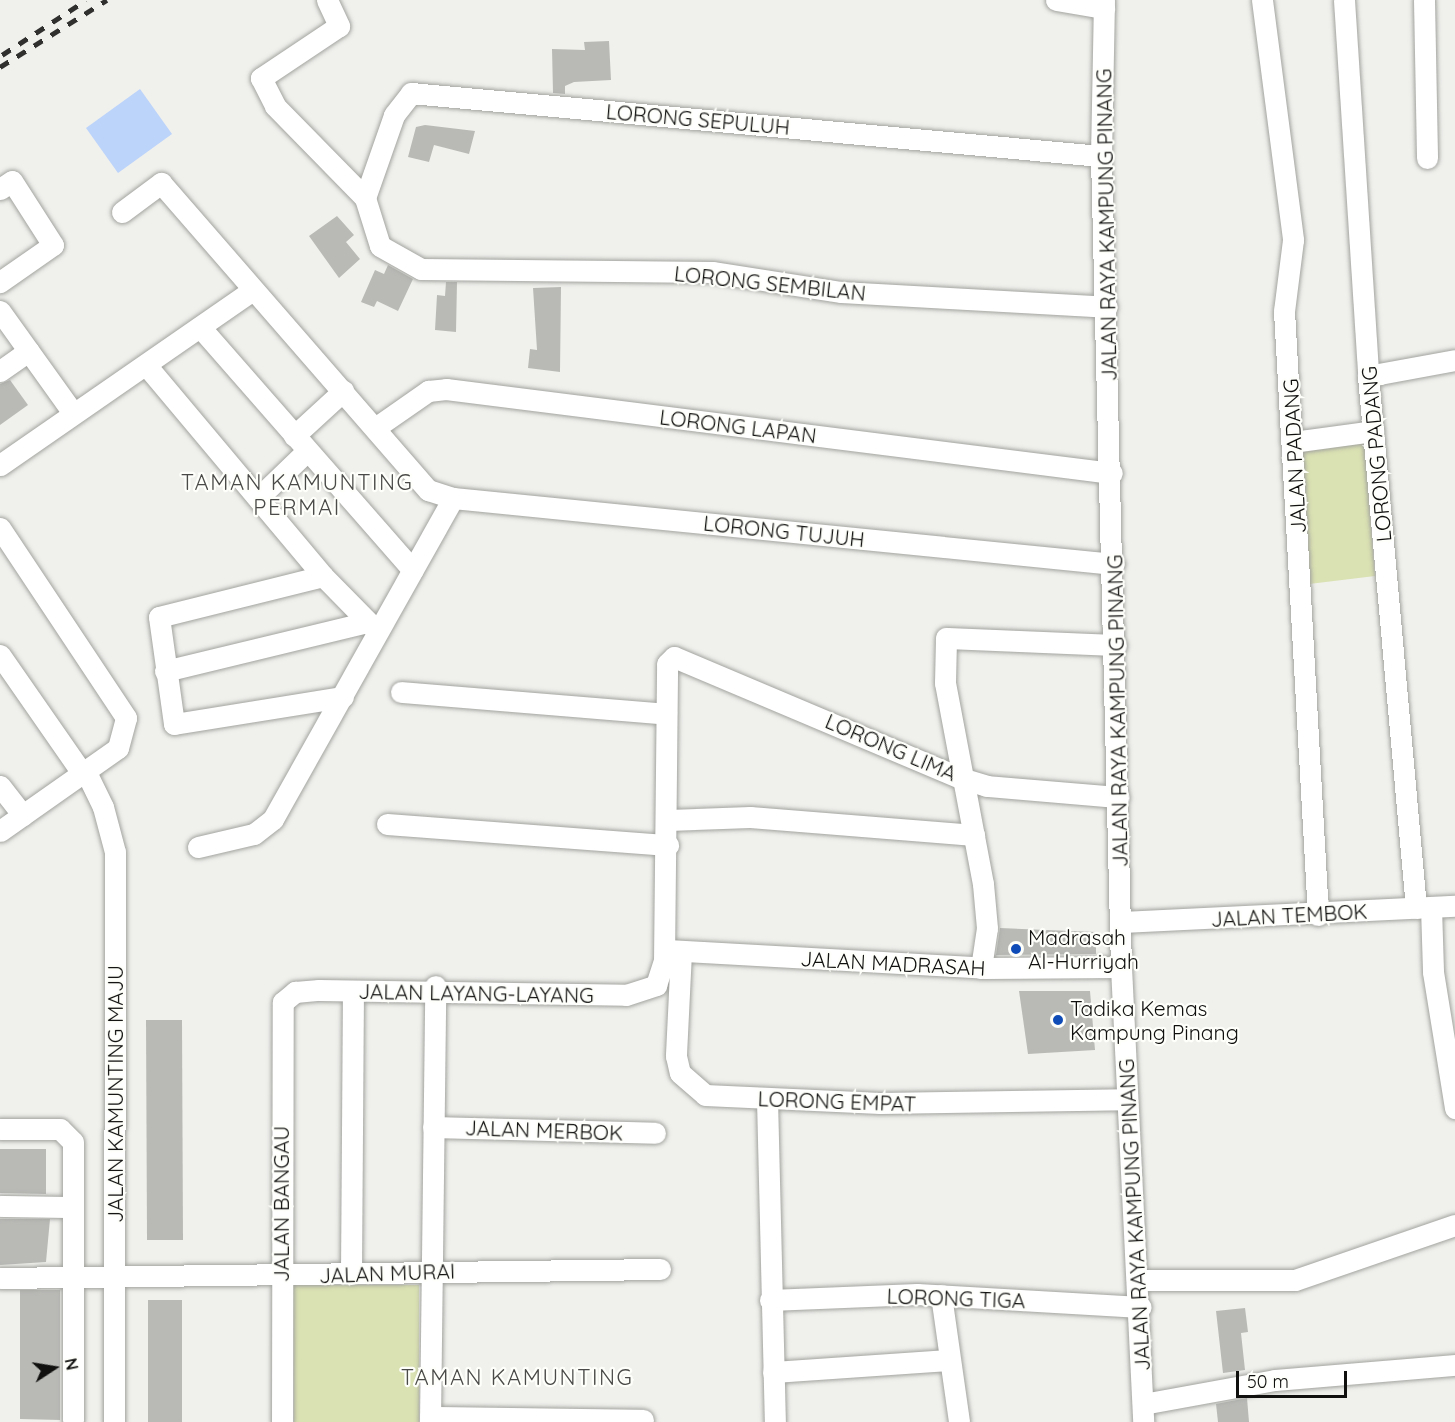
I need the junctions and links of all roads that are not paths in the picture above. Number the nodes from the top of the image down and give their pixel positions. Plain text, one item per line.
1 (327, 0) edge
2 (1056, 0) edge
3 (1262, 0) edge
4 (1344, 0) edge
5 (1424, 0) edge
6 (1104, 4) edge
7 (1101, 156) junction
8 (1427, 158) dead end
9 (0, 189) edge
10 (365, 198) junction
11 (122, 212) dead end
12 (0, 282) edge
13 (251, 291) junction
14 (1107, 307) junction
15 (0, 311) edge
16 (200, 327) junction
17 (28, 351) junction
18 (1455, 360) edge
19 (146, 365) junction
20 (0, 371) edge
21 (1368, 376) junction
22 (343, 391) junction
23 (73, 413) junction
24 (375, 428) junction
25 (1373, 431) junction
26 (1293, 442) junction
27 (300, 443) junction
28 (0, 465) edge
29 (1112, 473) junction
30 (258, 498) junction
31 (453, 498) junction
32 (0, 528) edge
33 (1114, 564) junction
34 (413, 570) junction
35 (323, 576) junction
36 (373, 627) junction
37 (1116, 645) junction
38 (0, 655) edge
39 (165, 670) junction
40 (401, 692) dead end
41 (343, 697) junction
42 (666, 714) junction
43 (84, 773) junction
44 (961, 778) junction
45 (0, 786) edge
46 (1119, 797) junction
47 (23, 816) junction
48 (668, 820) junction
49 (387, 824) dead end
50 (0, 831) edge
51 (974, 835) junction
52 (668, 845) junction
53 (198, 847) dead end
54 (1455, 906) edge
55 (1423, 908) junction
56 (1318, 915) junction
57 (1122, 922) junction
58 (673, 951) junction
59 (1121, 967) junction
60 (981, 968) junction
61 (435, 989) junction
62 (353, 991) junction
63 (295, 992) joint
64 (767, 1099) junction
65 (1126, 1099) junction
66 (1455, 1108) edge
67 (433, 1127) junction
68 (0, 1129) edge
69 (655, 1133) dead end
70 (0, 1206) edge
71 (72, 1207) junction
72 (1455, 1225) edge
73 (660, 1269) dead end
74 (432, 1272) junction
75 (114, 1274) junction
76 (351, 1274) junction
77 (72, 1275) junction
78 (280, 1276) junction
79 (0, 1278) edge
80 (1139, 1280) junction
81 (940, 1295) junction
82 (770, 1300) junction
83 (1141, 1307) junction
84 (948, 1360) junction
85 (1455, 1365) edge
86 (773, 1372) junction
87 (1143, 1413) edge
88 (430, 1419) edge
89 (73, 1420) dead end
90 (644, 1420) dead end
91 (114, 1422) edge
92 (282, 1422) edge
93 (775, 1422) edge
94 (959, 1422) edge

1 - 10 street
2 - 6 street
3 - 26 street, JALAN PADANG
4 - 21 street, LORONG PADANG
5 - 8 street
6 - 7 street, JALAN RAYA KAMPUNG PINANG
7 - 10 street, LORONG SEPULUH
7 - 14 street, JALAN RAYA KAMPUNG PINANG
9 - 12 street
10 - 14 street, LORONG SEMBILAN
11 - 13 street
13 - 16 street
13 - 22 street
14 - 29 street, JALAN RAYA KAMPUNG PINANG
15 - 17 street
16 - 19 street
16 - 27 street
17 - 20 street
17 - 23 street
18 - 21 street
19 - 23 street
19 - 30 street
21 - 25 street, LORONG PADANG
22 - 24 street
22 - 27 street
23 - 28 street
24 - 29 street, LORONG LAPAN
24 - 31 street
25 - 26 street
25 - 55 street, LORONG PADANG
26 - 56 street, JALAN PADANG
27 - 30 street
27 - 34 street
29 - 33 street, JALAN RAYA KAMPUNG PINANG
30 - 35 street
31 - 33 street, LORONG TUJUH
31 - 34 street
32 - 43 street
33 - 37 street, JALAN RAYA KAMPUNG PINANG
34 - 36 street
35 - 36 street
35 - 39 street
36 - 39 street
36 - 41 street
37 - 44 street
37 - 46 street, JALAN RAYA KAMPUNG PINANG
38 - 43 street, JALAN KAMUNTING MAJU
39 - 41 street
40 - 42 street
41 - 53 street
42 - 44 street, LORONG LIMA
42 - 48 street
43 - 47 street
43 - 75 street, JALAN KAMUNTING MAJU
44 - 46 street, LORONG LIMA
44 - 51 street
45 - 47 street
46 - 57 street, JALAN RAYA KAMPUNG PINANG
47 - 50 street
48 - 51 street
48 - 52 street
49 - 52 street
51 - 60 street
52 - 58 street
54 - 55 street, JALAN TEMBOK
55 - 56 street, JALAN TEMBOK
55 - 66 street, LORONG PADANG
56 - 57 street, JALAN TEMBOK
57 - 59 street, JALAN RAYA KAMPUNG PINANG
58 - 60 street, JALAN MADRASAH
58 - 61 street, JALAN LAYANG-LAYANG
58 - 64 street, LORONG EMPAT
59 - 60 street, JALAN MADRASAH
59 - 65 street, JALAN RAYA KAMPUNG PINANG
61 - 62 street, JALAN LAYANG-LAYANG
61 - 67 street
62 - 63 street, JALAN LAYANG-LAYANG
62 - 76 street
63 - 78 street, JALAN BANGAU
64 - 65 street, LORONG EMPAT
64 - 82 street
65 - 80 street, JALAN RAYA KAMPUNG PINANG
67 - 69 street, JALAN MERBOK
67 - 74 street
68 - 71 street
70 - 71 street
71 - 77 street
72 - 80 street
73 - 74 street, JALAN MURAI
74 - 76 street, JALAN MURAI
74 - 88 street
75 - 77 street, JALAN MURAI
75 - 78 street, JALAN MURAI
75 - 91 street, JALAN KAMUNTING MAJU
76 - 78 street, JALAN MURAI
77 - 79 street, JALAN MURAI
77 - 89 street
78 - 92 street, JALAN BANGAU
80 - 83 street, JALAN RAYA KAMPUNG PINANG
81 - 82 street, LORONG TIGA
81 - 83 street, LORONG TIGA
81 - 84 street
82 - 86 street
83 - 87 street, JALAN RAYA KAMPUNG PINANG
84 - 86 street
84 - 94 street
85 - 87 street
86 - 93 street
88 - 90 street

